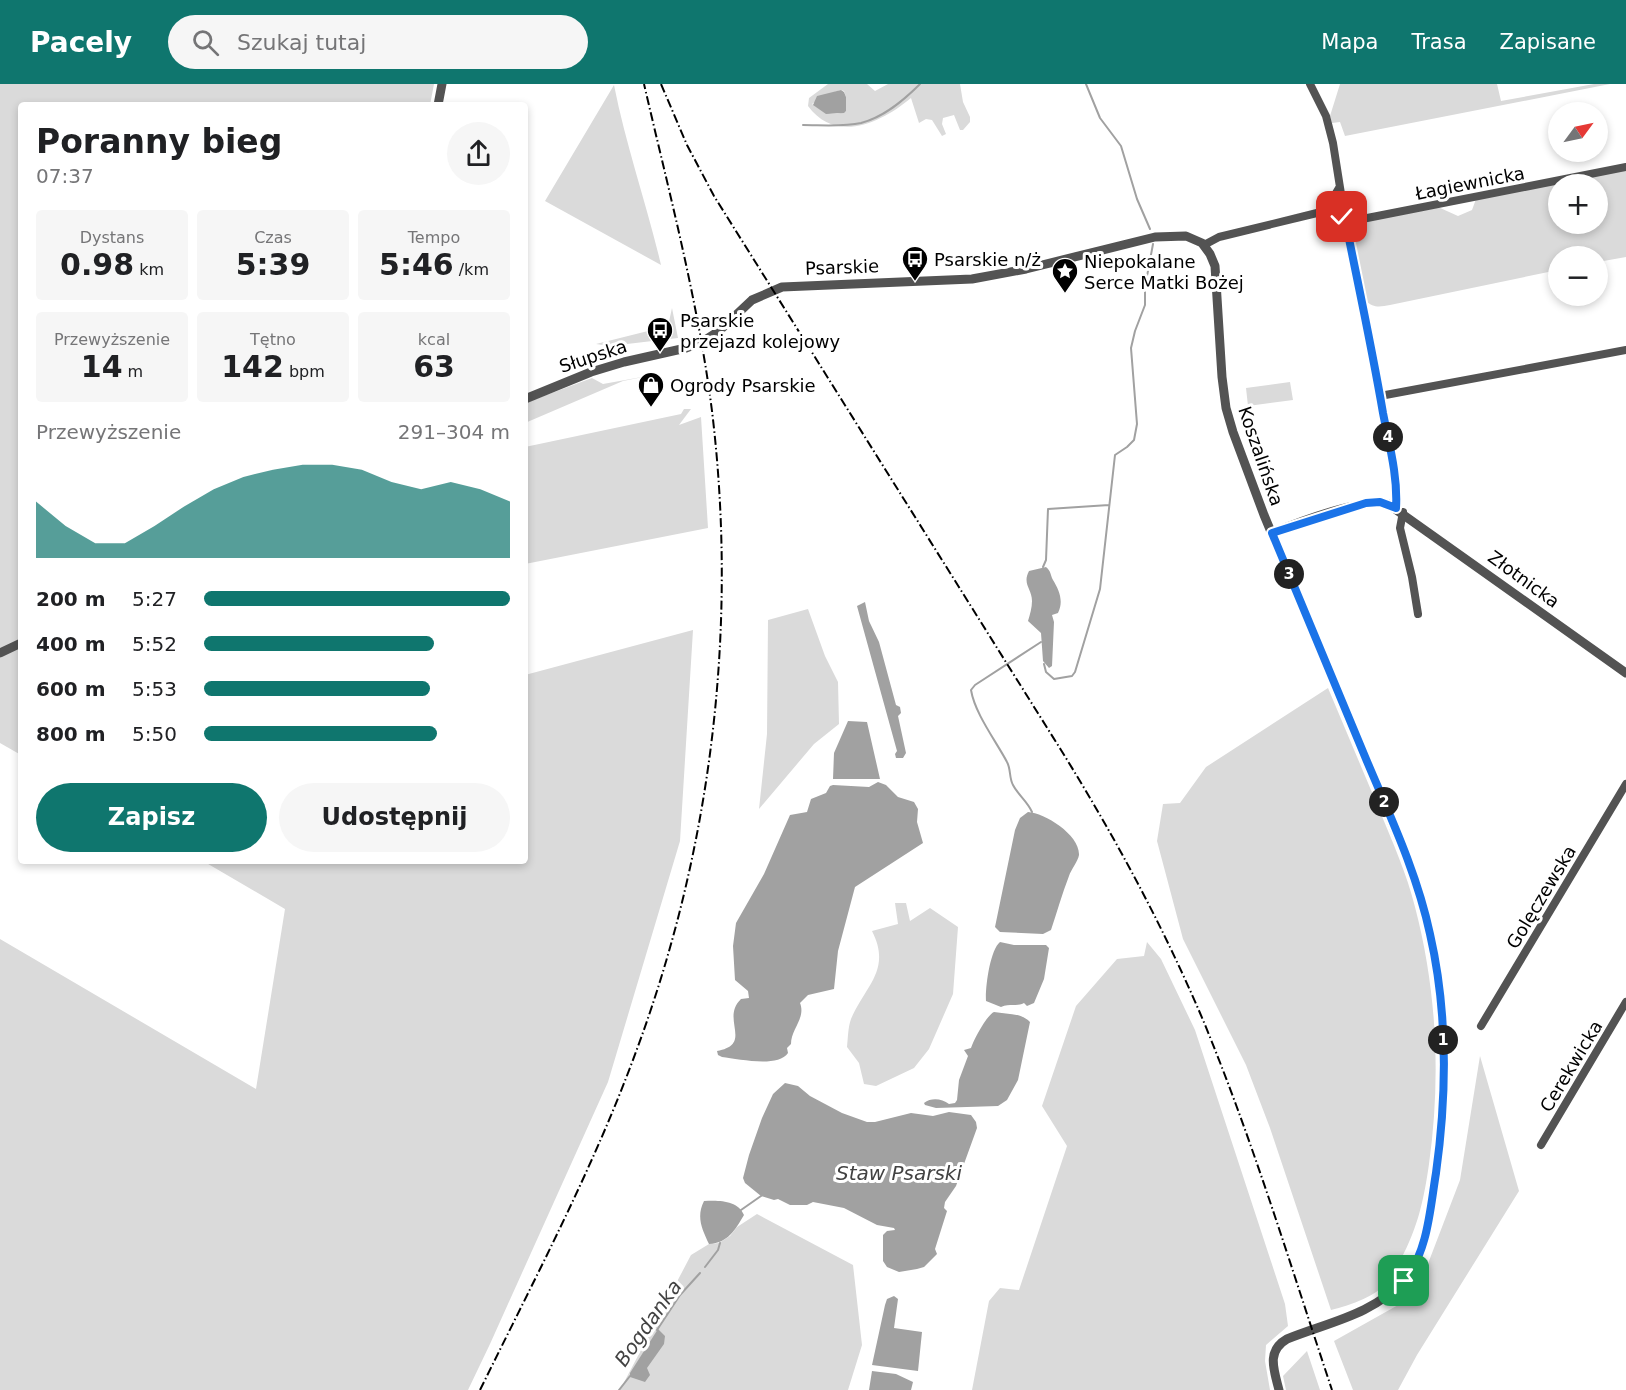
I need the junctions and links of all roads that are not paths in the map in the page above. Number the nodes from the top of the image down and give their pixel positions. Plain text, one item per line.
1 (442, 84) edge
2 (1310, 84) edge
3 (439, 102) edge
4 (1626, 167) edge
5 (1340, 187) junction
6 (1321, 212) junction
7 (1345, 219) junction
8 (1204, 245) junction
9 (707, 339) joint
10 (1626, 350) edge
11 (1380, 396) junction
12 (528, 398) edge
13 (1400, 510) junction
14 (1272, 533) junction
15 (1418, 614) dead end
16 (18, 644) edge
17 (0, 653) edge
18 (1626, 673) edge
19 (1626, 784) edge
20 (1626, 1002) edge
21 (1481, 1026) dead end
22 (1541, 1146) dead end
23 (1278, 1390) edge

1 - 3 street
2 - 5 street
4 - 7 street, Łagiewnicka
5 - 6 street
5 - 7 street
6 - 7 street, Łagiewnicka
6 - 8 street
7 - 11 street
8 - 9 street, Psarskie
8 - 14 street, Koszalińska
9 - 12 street, Słupska
10 - 11 street
11 - 13 street
13 - 14 street, Złotnicka
13 - 15 street
13 - 18 street, Złotnicka
14 - 23 street, Koszalińska
16 - 17 street
19 - 21 street, Golęczewska
20 - 22 street, Cerekwicka

